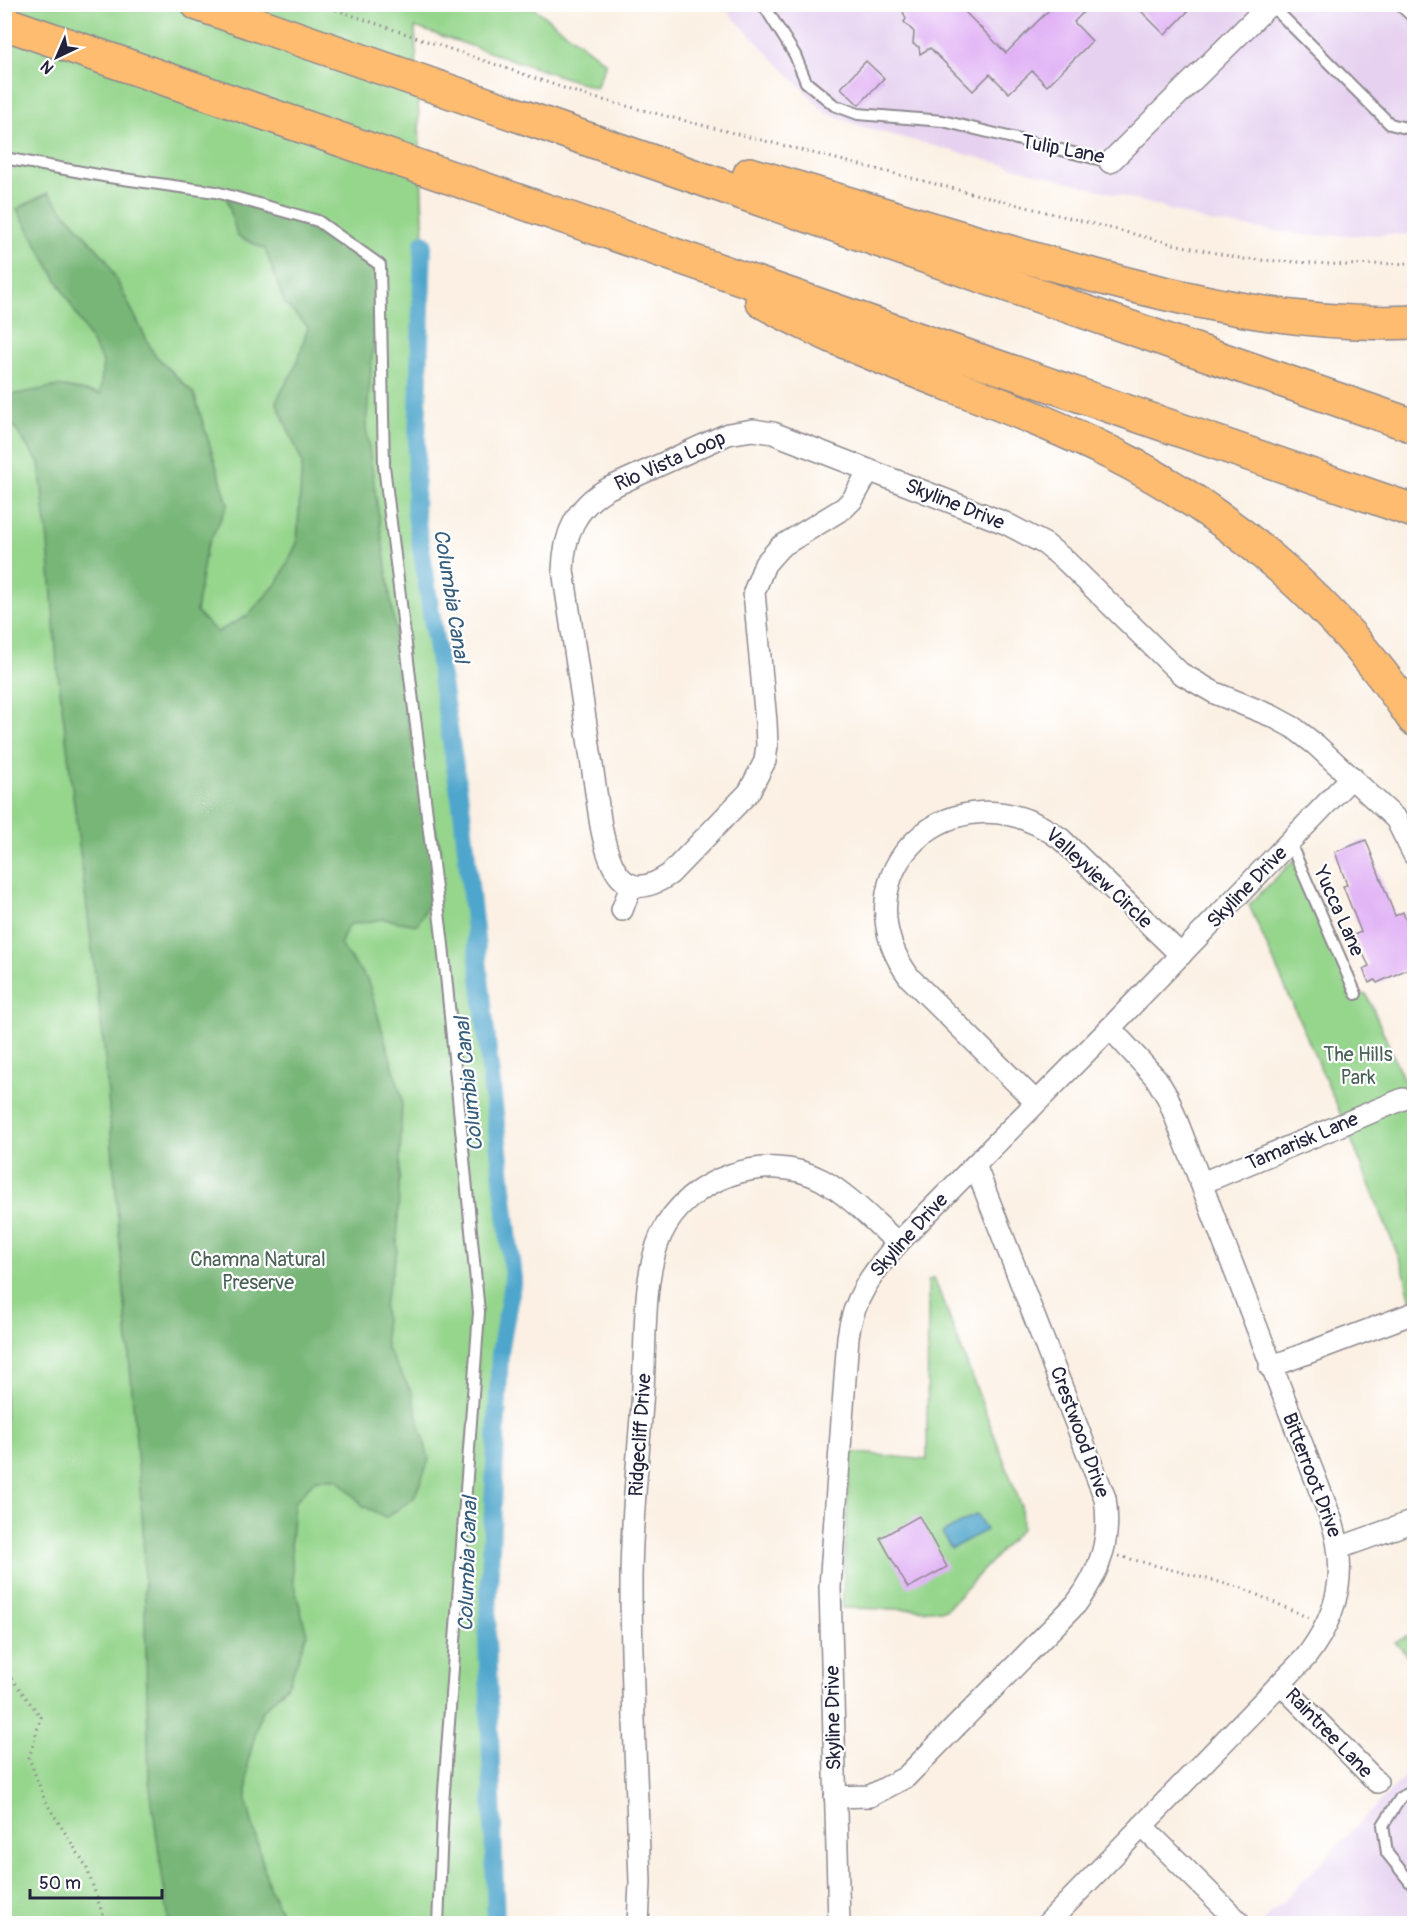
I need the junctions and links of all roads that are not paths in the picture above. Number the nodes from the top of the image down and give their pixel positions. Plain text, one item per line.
1 (198, 4) edge
2 (763, 4) edge
3 (1270, 4) edge
4 (1399, 4) edge
5 (1414, 18) edge
6 (4, 23) edge
7 (550, 127) junction
8 (1414, 130) edge
9 (4, 158) edge
10 (1110, 162) joint
11 (685, 257) junction
12 (1414, 322) edge
13 (1414, 426) edge
14 (869, 470) junction
15 (1414, 511) edge
16 (1414, 718) edge
17 (1352, 777) junction
18 (1290, 843) junction
19 (1414, 855) edge
20 (631, 885) junction
21 (622, 910) dead end
22 (1180, 955) junction
23 (1356, 994) dead end
24 (1110, 1028) junction
25 (1402, 1099) dead end
26 (1036, 1102) junction
27 (975, 1165) junction
28 (1202, 1183) junction
29 (898, 1243) junction
30 (1414, 1313) edge
31 (1270, 1367) junction
32 (1414, 1521) edge
33 (1339, 1548) junction
34 (1281, 1684) junction
35 (1377, 1782) dead end
36 (1414, 1791) edge
37 (835, 1797) junction
38 (1142, 1826) junction
39 (1414, 1887) edge
40 (1238, 1922) dead end
41 (438, 1923) edge
42 (638, 1923) edge
43 (839, 1923) edge
44 (1047, 1923) edge

1 - 7 highway
2 - 10 lane, Tulip Lane
3 - 8 lane
3 - 10 street, Tulip Lane
4 - 5 lane
6 - 11 highway
7 - 12 highway
7 - 13 highway
9 - 41 lane
11 - 15 highway
11 - 16 highway
14 - 17 street, Skyline Drive
14 - 20 street
14 - 20 street, Rio Vista Loop
17 - 18 street, Skyline Drive
17 - 19 street, Skyline Drive
18 - 22 street, Skyline Drive
18 - 23 lane, Yucca Lane
20 - 21 street
22 - 24 street, Skyline Drive
22 - 26 street, Valleyview Circle
24 - 26 street, Skyline Drive
24 - 28 street, Bitterroot Drive
25 - 28 street, Tamarisk Lane
26 - 27 street, Skyline Drive
27 - 29 street, Skyline Drive
27 - 37 street, Crestwood Drive
28 - 31 street, Bitterroot Drive
29 - 37 street, Skyline Drive
29 - 42 street, Ridgecliff Drive
30 - 31 street
31 - 33 street, Bitterroot Drive
32 - 33 street
33 - 34 street, Bitterroot Drive
34 - 35 street, Raintree Lane
34 - 38 street, Bitterroot Drive
36 - 39 lane
37 - 43 street, Skyline Drive
38 - 40 street
38 - 44 street, Bitterroot Drive

